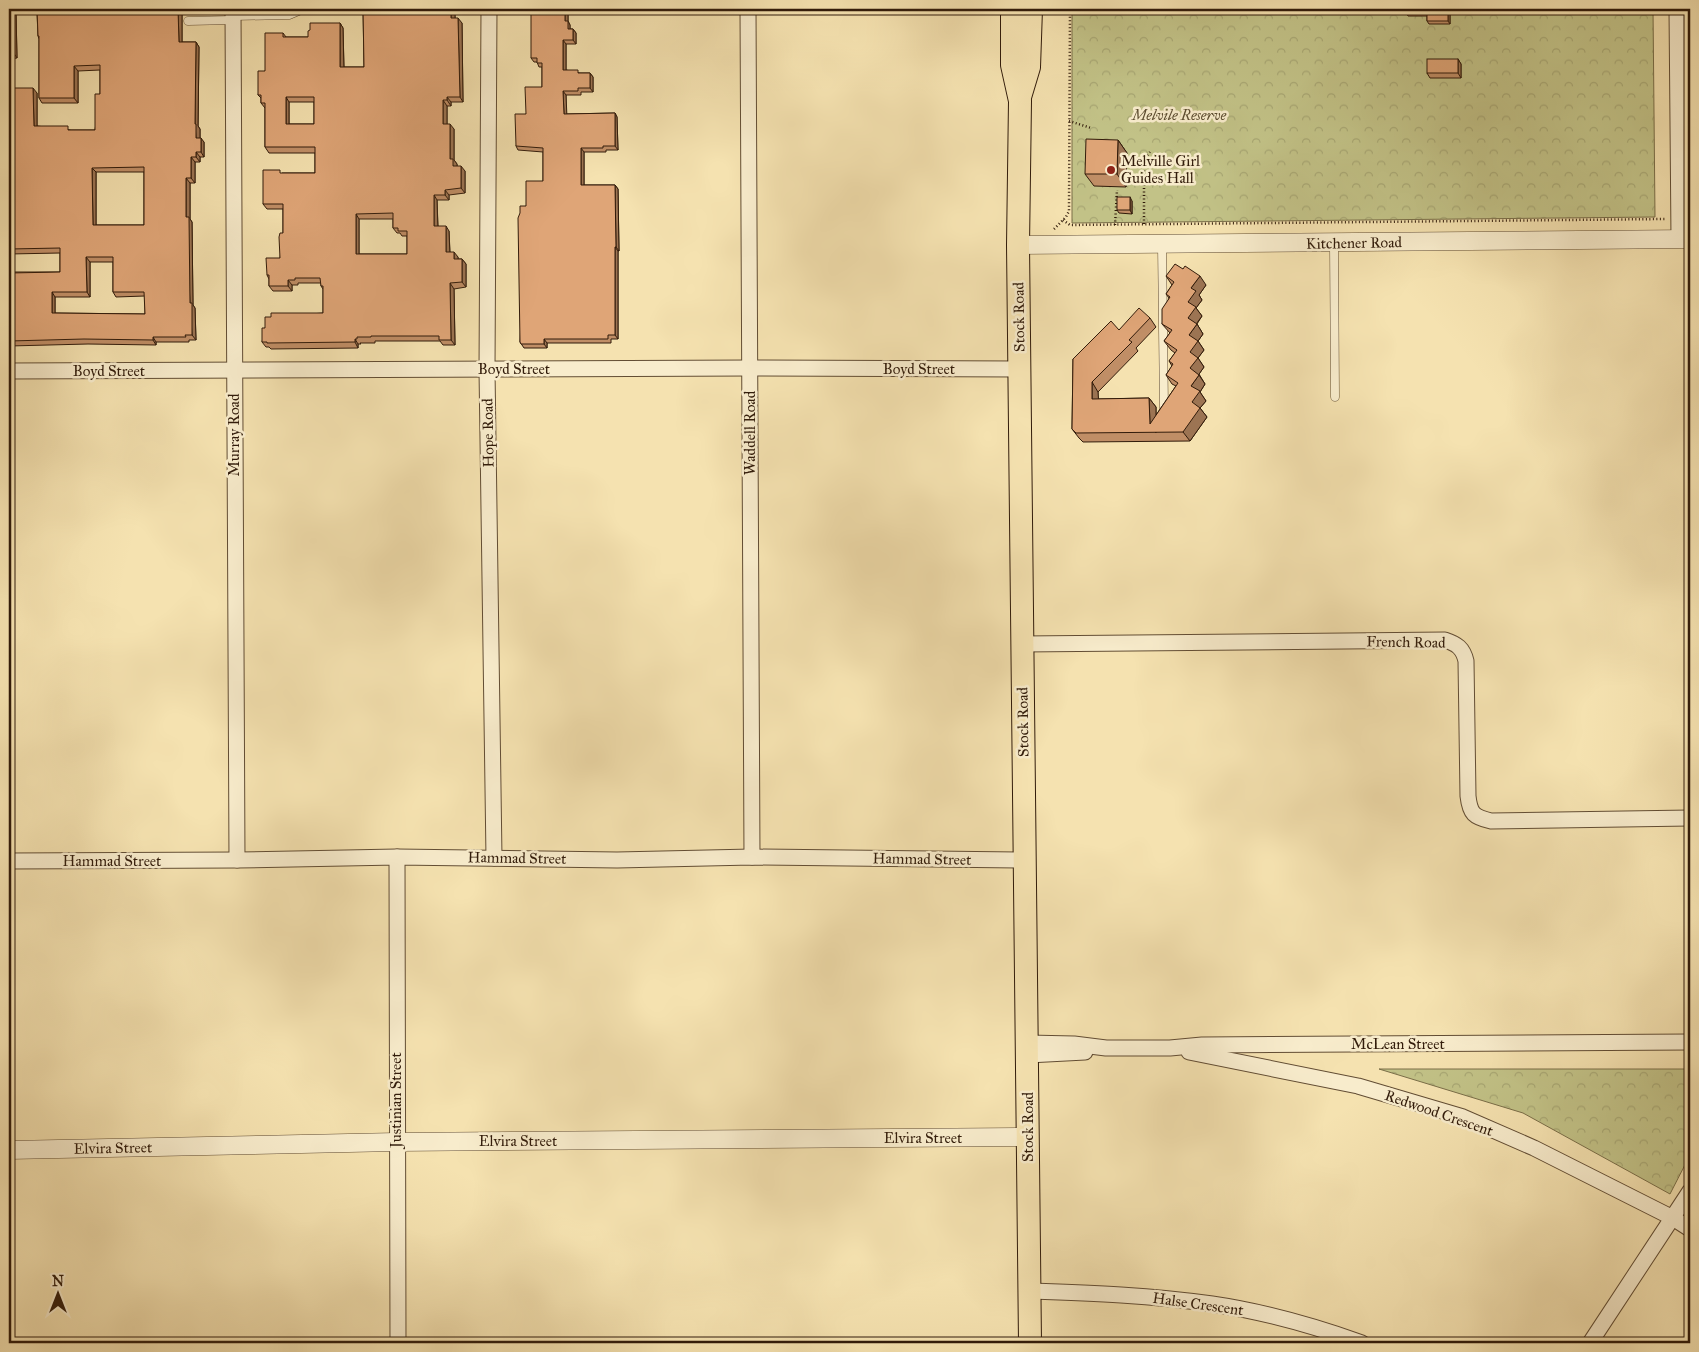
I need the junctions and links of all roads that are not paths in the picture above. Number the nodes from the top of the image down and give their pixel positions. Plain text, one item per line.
1 (303, 9) edge
2 (489, 9) edge
3 (748, 9) edge
4 (1012, 9) edge
5 (1030, 9) edge
6 (1677, 9) edge
7 (233, 15) edge
8 (188, 20) dead end
9 (1020, 101) junction
10 (1684, 239) edge
11 (1334, 243) junction
12 (1162, 244) junction
13 (1018, 245) junction
14 (750, 368) junction
15 (1020, 369) junction
16 (487, 370) junction
17 (9, 371) edge
18 (234, 371) junction
19 (1335, 397) dead end
20 (1164, 409) edge
21 (1022, 644) junction
22 (1690, 818) edge
23 (396, 857) junction
24 (752, 857) junction
25 (494, 858) junction
26 (237, 860) junction
27 (1024, 860) junction
28 (9, 861) edge
29 (1690, 1042) edge
30 (1170, 1048) junction
31 (1028, 1049) junction
32 (1028, 1137) junction
33 (396, 1142) junction
34 (9, 1150) edge
35 (1690, 1191) edge
36 (1673, 1218) junction
37 (1690, 1229) edge
38 (1030, 1291) junction
39 (398, 1343) edge
40 (1030, 1343) edge
41 (1362, 1343) edge
42 (1590, 1343) edge

1 - 7 lane
2 - 16 street, Hope Road
3 - 14 street, Waddell Road
4 - 9 main road, Stock Road
5 - 9 main road, Stock Road
6 - 10 street
7 - 8 lane
7 - 18 street, Murray Road
9 - 13 main road, Stock Road
10 - 11 street, Kitchener Road
11 - 12 street, Kitchener Road
11 - 19 lane
12 - 13 street, Kitchener Road
12 - 20 lane
13 - 15 main road, Stock Road
14 - 15 street, Boyd Street
14 - 16 street, Boyd Street
14 - 24 street, Waddell Road
15 - 21 main road, Stock Road
16 - 18 street, Boyd Street
16 - 25 street, Hope Road
17 - 18 street, Boyd Street
18 - 26 street, Murray Road
21 - 22 street, French Road
21 - 27 main road, Stock Road
23 - 25 street, Hammad Street
23 - 26 street, Hammad Street
23 - 33 street, Justinian Street
24 - 25 street, Hammad Street
24 - 27 street, Hammad Street
26 - 28 street, Hammad Street
27 - 31 main road, Stock Road
29 - 30 street, McLean Street
30 - 31 street, McLean Street
30 - 36 street, Redwood Crescent
31 - 32 main road, Stock Road
32 - 33 street, Elvira Street
32 - 38 main road, Stock Road
33 - 34 street, Elvira Street
33 - 39 street, Justinian Street
35 - 36 street
36 - 37 street, Redwood Crescent
36 - 42 street
38 - 40 main road, Stock Road
38 - 41 street, Halse Crescent

